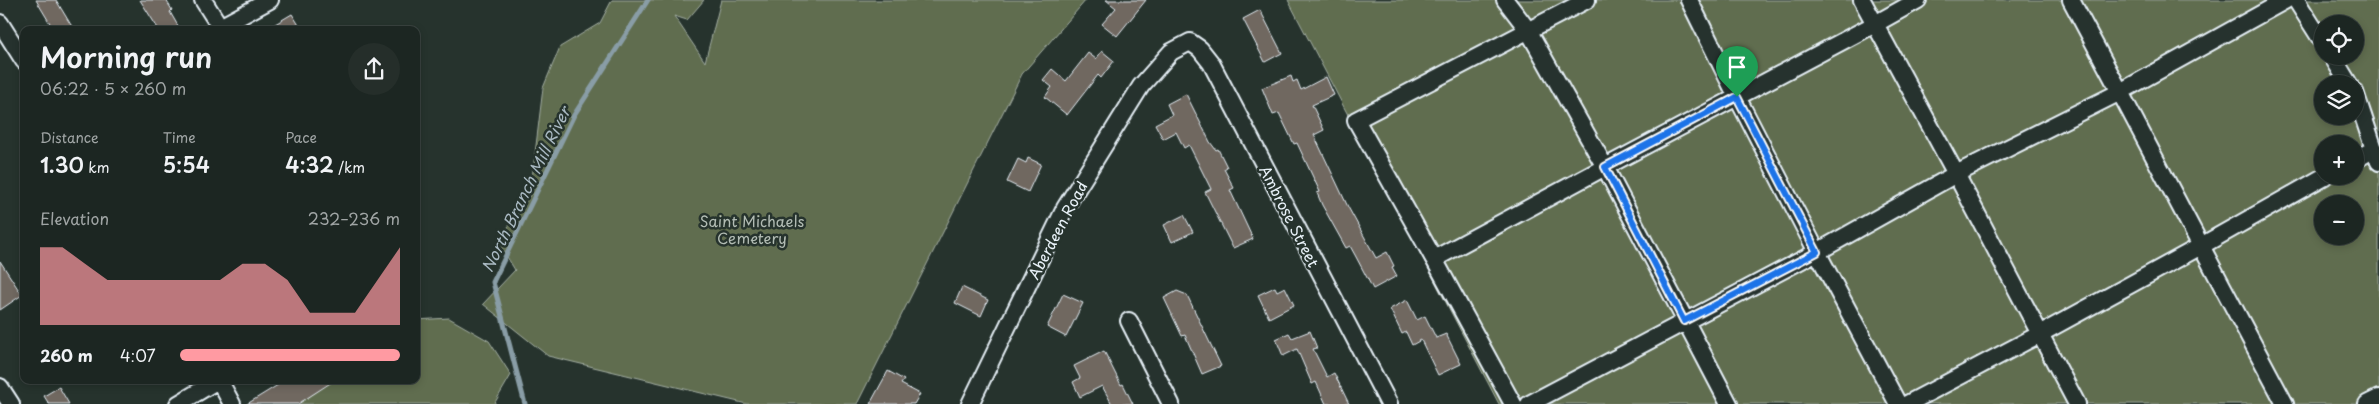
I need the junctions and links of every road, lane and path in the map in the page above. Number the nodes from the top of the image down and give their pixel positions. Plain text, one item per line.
1 (203, 0) edge
2 (270, 0) edge
3 (1505, 0) edge
4 (1587, 0) edge
5 (1689, 0) edge
6 (1862, 0) edge
7 (1918, 0) edge
8 (2071, 0) edge
9 (2286, 0) edge
10 (2296, 0) edge
11 (0, 23) edge
12 (1875, 24) junction
13 (219, 26) edge
14 (226, 26) edge
15 (2314, 28) edge
16 (1528, 30) junction
17 (1181, 44) joint
18 (20, 56) edge
19 (2120, 92) junction
20 (1737, 97) junction
21 (2364, 119) edge
22 (2376, 156) edge
23 (1605, 167) junction
24 (1956, 174) junction
25 (2314, 183) edge
26 (2200, 246) junction
27 (1817, 252) junction
28 (1434, 259) junction
29 (1129, 321) dead end
30 (1684, 321) junction
31 (2040, 334) junction
32 (211, 384) edge
33 (220, 384) edge
34 (0, 387) edge
35 (2379, 398) edge
36 (2280, 402) edge
37 (11, 404) edge
38 (178, 404) edge
39 (232, 404) edge
40 (970, 404) edge
41 (1171, 404) edge
42 (1388, 404) edge
43 (1512, 404) edge
44 (1529, 404) edge
45 (1729, 404) edge
46 (1898, 404) edge
47 (1907, 404) edge
48 (2077, 404) edge
49 (2367, 404) edge

1 - 13 street
2 - 14 street
3 - 16 street
4 - 16 street
5 - 20 street
6 - 12 street
7 - 12 street
8 - 19 street
9 - 19 street
10 - 15 street
11 - 18 street
12 - 20 street
12 - 24 street
16 - 23 street
16 - 28 street
17 - 40 street, Aberdeen Road
17 - 42 street, Ambrose Street
19 - 24 street
19 - 26 street
20 - 23 street
20 - 27 street
21 - 22 street
23 - 28 street
23 - 30 street
24 - 27 street
24 - 31 street
25 - 26 street
26 - 31 street
26 - 36 street
27 - 30 street
27 - 46 street
28 - 43 street
29 - 41 street
30 - 44 street
30 - 45 street
31 - 47 street
31 - 48 street
32 - 38 street
33 - 39 street
34 - 37 street
35 - 49 street

